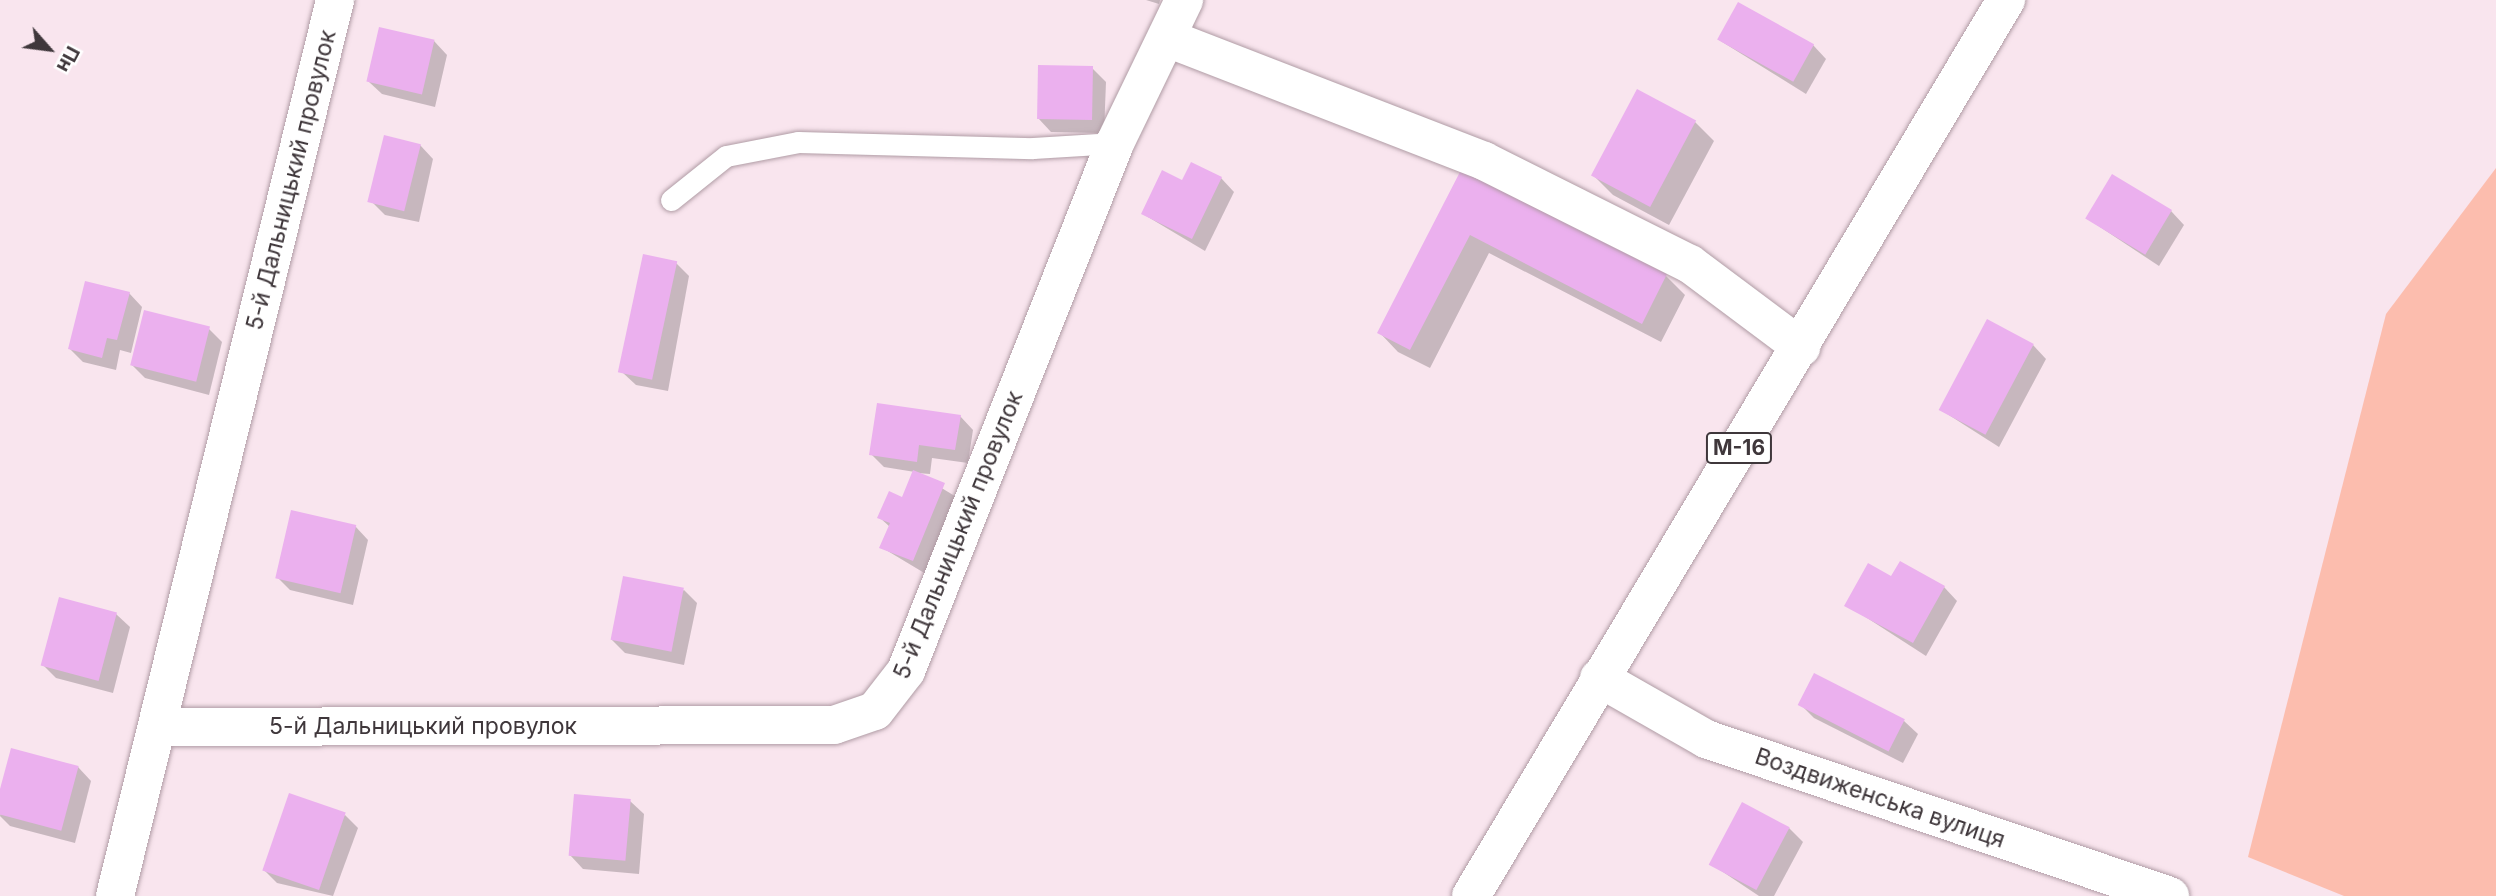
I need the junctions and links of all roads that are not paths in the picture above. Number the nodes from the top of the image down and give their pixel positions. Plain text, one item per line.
1 (335, 0) edge
2 (1184, 0) edge
3 (2006, 0) edge
4 (1167, 38) junction
5 (1115, 144) junction
6 (671, 200) dead end
7 (1801, 346) junction
8 (1599, 678) junction
9 (157, 727) junction
10 (115, 896) edge
11 (1471, 896) edge
12 (2170, 896) edge

1 - 9 main road, 5-й Дальницький провулок
2 - 4 main road, 5-й Дальницький провулок
3 - 7 main road, М-16
4 - 5 main road, 5-й Дальницький провулок
4 - 7 main road
5 - 6 lane
5 - 9 main road, 5-й Дальницький провулок
7 - 8 main road, М-16
8 - 11 main road, М-16
8 - 12 main road, Воздвиженська вулиця
9 - 10 main road, 5-й Дальницький провулок

